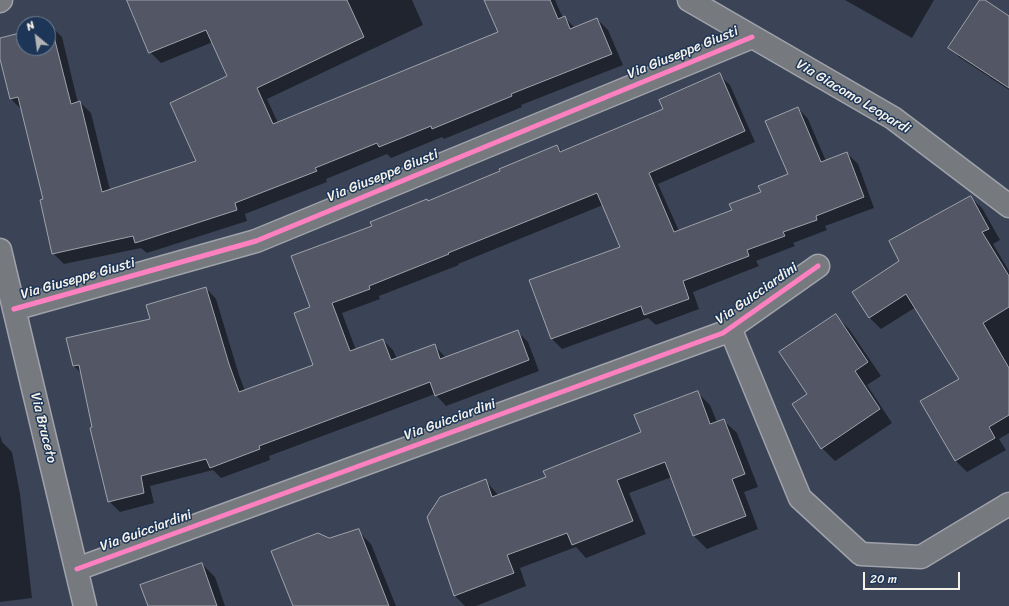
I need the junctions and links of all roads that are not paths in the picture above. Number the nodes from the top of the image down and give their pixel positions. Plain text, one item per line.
1 (688, 0) edge
2 (752, 37) junction
3 (1009, 206) edge
4 (1, 258) edge
5 (818, 266) dead end
6 (14, 310) junction
7 (730, 328) junction
8 (1009, 504) edge
9 (77, 569) junction
10 (85, 606) edge

1 - 2 street, Via Giacomo Leopardi
2 - 3 street, Via Giacomo Leopardi
2 - 6 street, Via Giuseppe Giusti
4 - 6 street, Via Bruceto
5 - 7 street, Via Guicciardini
6 - 9 street, Via Bruceto
7 - 8 street, Via Guicciardini
7 - 9 street, Via Guicciardini
9 - 10 street, Via Bruceto

